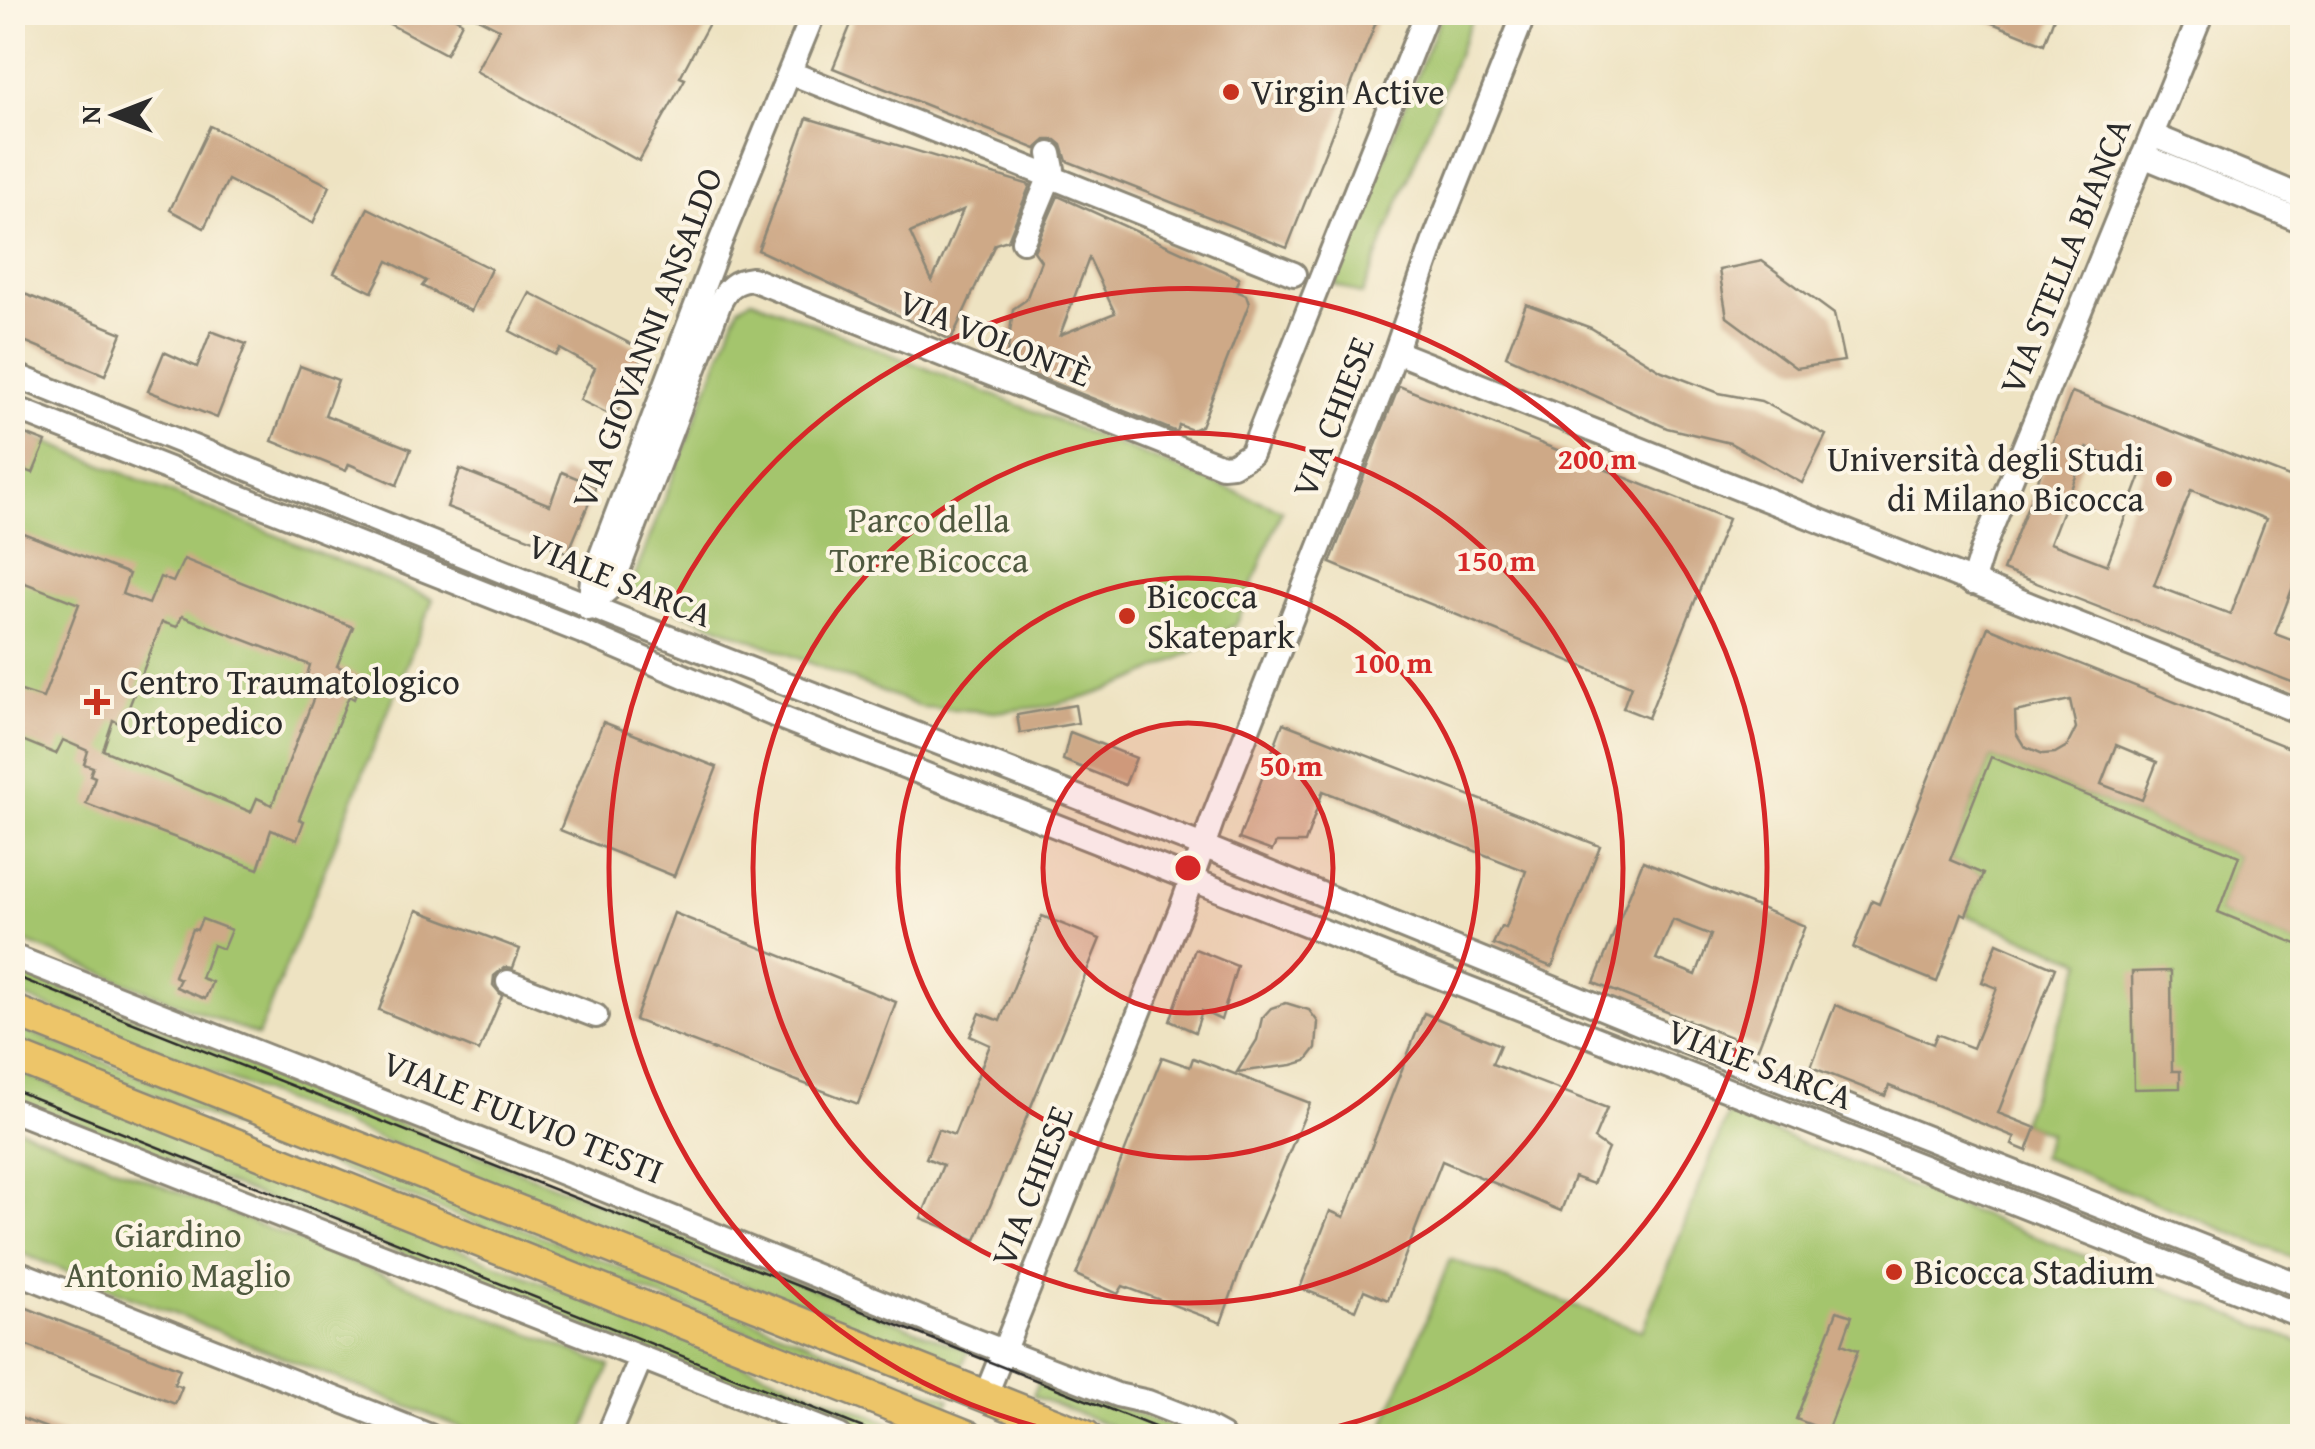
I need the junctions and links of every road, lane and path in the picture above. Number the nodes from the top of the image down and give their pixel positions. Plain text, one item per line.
1 (814, 12) edge
2 (1427, 12) edge
3 (1525, 12) edge
4 (2202, 12) edge
5 (801, 77) dead end
6 (2147, 146) junction
7 (1054, 164) junction
8 (2302, 197) edge
9 (2302, 221) edge
10 (721, 240) junction
11 (1023, 241) dead end
12 (1294, 274) dead end
13 (752, 279) junction
14 (1396, 352) junction
15 (12, 374) edge
16 (12, 407) edge
17 (1251, 454) joint
18 (1972, 582) junction
19 (590, 606) junction
20 (582, 632) junction
21 (2302, 713) edge
22 (1203, 846) junction
23 (1191, 879) junction
24 (12, 956) edge
25 (508, 982) dead end
26 (12, 1010) edge
27 (596, 1016) dead end
28 (12, 1055) edge
29 (12, 1110) edge
30 (12, 1270) edge
31 (2302, 1286) edge
32 (2301, 1311) edge
33 (1004, 1351) junction
34 (641, 1358) junction
35 (985, 1397) junction
36 (430, 1436) edge
37 (608, 1436) edge
38 (840, 1436) edge
39 (968, 1436) edge
40 (1086, 1436) edge
41 (1222, 1436) edge

1 - 10 street, VIA GIOVANNI ANSALDO
2 - 17 street, VIA CHIESE
3 - 14 street, VIA CHIESE
4 - 6 street, VIA STELLA BIANCA
5 - 7 street
6 - 8 street
6 - 9 street
6 - 18 street, VIA STELLA BIANCA
7 - 11 street
7 - 12 street
10 - 13 street
10 - 19 street, VIA GIOVANNI ANSALDO
13 - 17 street, VIA VOLONTÈ
13 - 19 street, VIA GIOVANNI ANSALDO
14 - 18 street
14 - 22 street, VIA CHIESE
15 - 19 street, VIALE SARCA
16 - 20 street, VIALE SARCA
18 - 21 street
19 - 20 street
19 - 22 street, VIALE SARCA
20 - 23 street, VIALE SARCA
22 - 23 street
22 - 31 street, VIALE SARCA
23 - 32 street, VIALE SARCA
23 - 33 street, VIA CHIESE
24 - 33 street, VIALE FULVIO TESTI
25 - 27 street
26 - 35 main road
28 - 39 main road
29 - 34 street
30 - 36 street
33 - 35 street
33 - 41 street, VIALE FULVIO TESTI
34 - 37 street
34 - 38 street
35 - 39 main road
35 - 40 main road

